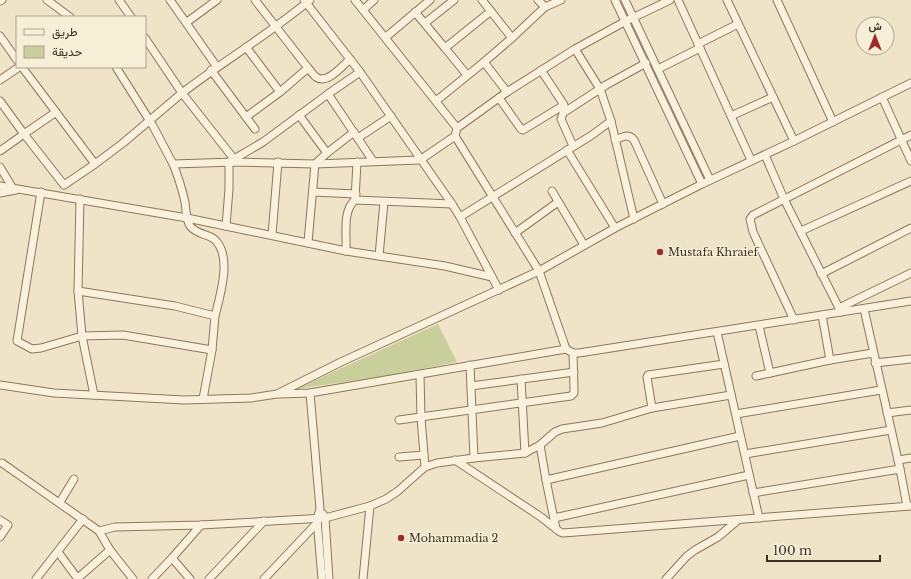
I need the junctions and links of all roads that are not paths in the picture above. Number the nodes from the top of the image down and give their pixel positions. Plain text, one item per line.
1 (47, 0) edge
2 (119, 0) edge
3 (170, 0) edge
4 (217, 0) edge
5 (255, 0) edge
6 (355, 0) edge
7 (374, 0) edge
8 (430, 0) edge
9 (454, 0) edge
10 (482, 0) edge
11 (538, 0) edge
12 (561, 0) edge
13 (615, 0) edge
14 (625, 0) edge
15 (670, 0) edge
16 (678, 0) edge
17 (727, 0) edge
18 (777, 0) edge
19 (307, 1) edge
20 (545, 7) junction
21 (363, 10) junction
22 (491, 11) junction
23 (415, 12) junction
24 (69, 16) edge
25 (130, 16) edge
26 (634, 17) junction
27 (626, 21) junction
28 (187, 22) junction
29 (425, 23) junction
30 (738, 24) junction
31 (276, 26) junction
32 (0, 36) edge
33 (386, 37) junction
34 (512, 38) junction
35 (146, 39) edge
36 (699, 46) junction
37 (246, 47) junction
38 (445, 48) junction
39 (575, 49) junction
40 (16, 59) edge
41 (350, 59) junction
42 (484, 62) junction
43 (646, 63) junction
44 (18, 68) edge
45 (23, 68) edge
46 (117, 68) edge
47 (214, 68) junction
48 (308, 68) junction
49 (658, 69) junction
50 (541, 70) junction
51 (360, 72) junction
52 (467, 75) junction
53 (0, 80) edge
54 (911, 83) edge
55 (600, 89) junction
56 (280, 92) junction
57 (507, 92) junction
58 (182, 93) junction
59 (328, 94) junction
60 (773, 96) junction
61 (882, 97) junction
62 (499, 98) junction
63 (0, 101) edge
64 (436, 101) junction
65 (565, 107) junction
66 (56, 112) junction
67 (299, 115) junction
68 (391, 116) junction
69 (731, 116) junction
70 (246, 117) junction
71 (149, 120) junction
72 (611, 121) junction
73 (833, 122) junction
74 (457, 128) junction
75 (254, 129) dead end
76 (24, 134) junction
77 (356, 135) junction
78 (911, 135) edge
79 (455, 136) junction
80 (615, 140) junction
81 (901, 140) junction
82 (794, 141) junction
83 (570, 148) junction
84 (0, 151) edge
85 (327, 153) junction
86 (765, 155) junction
87 (420, 160) junction
88 (751, 160) junction
89 (911, 160) edge
90 (232, 161) junction
91 (373, 161) junction
92 (278, 162) junction
93 (356, 162) junction
94 (94, 164) junction
95 (174, 164) junction
96 (315, 164) junction
97 (0, 167) edge
98 (710, 180) junction
99 (911, 181) edge
100 (702, 184) junction
101 (0, 186) edge
102 (64, 186) junction
103 (12, 188) junction
104 (22, 189) junction
105 (552, 191) dead end
106 (41, 192) junction
107 (313, 192) junction
108 (0, 193) edge
109 (54, 195) junction
110 (356, 197) junction
111 (493, 197) junction
112 (80, 199) junction
113 (784, 199) junction
114 (384, 202) junction
115 (558, 202) junction
116 (452, 204) junction
117 (663, 204) junction
118 (187, 218) junction
119 (460, 218) junction
120 (634, 219) junction
121 (226, 226) junction
122 (615, 228) junction
123 (911, 228) edge
124 (801, 230) junction
125 (515, 233) junction
126 (272, 235) junction
127 (308, 242) junction
128 (584, 245) junction
129 (346, 251) junction
130 (379, 256) junction
131 (539, 271) junction
132 (821, 274) junction
133 (911, 274) edge
134 (492, 277) junction
135 (499, 290) junction
136 (78, 291) junction
137 (911, 301) edge
138 (864, 309) junction
139 (840, 310) junction
140 (822, 315) junction
141 (215, 316) junction
142 (794, 320) junction
143 (759, 326) junction
144 (717, 332) junction
145 (82, 336) junction
146 (566, 349) junction
147 (212, 350) junction
148 (573, 353) junction
149 (873, 353) junction
150 (911, 359) edge
151 (830, 360) junction
152 (875, 362) junction
153 (724, 364) junction
154 (470, 365) junction
155 (574, 372) junction
156 (770, 373) junction
157 (420, 374) junction
158 (756, 376) dead end
159 (521, 379) junction
160 (0, 385) edge
161 (471, 386) junction
162 (881, 390) junction
163 (310, 393) junction
164 (277, 394) junction
165 (94, 395) junction
166 (731, 395) junction
167 (204, 399) junction
168 (523, 403) junction
169 (652, 408) junction
170 (472, 410) junction
171 (911, 410) edge
172 (886, 413) junction
173 (736, 414) junction
174 (421, 418) junction
175 (399, 420) dead end
176 (891, 430) junction
177 (740, 436) junction
178 (540, 445) junction
179 (525, 453) junction
180 (745, 454) junction
181 (424, 455) junction
182 (400, 457) dead end
183 (474, 458) junction
184 (911, 458) edge
185 (455, 460) junction
186 (898, 460) junction
187 (1, 463) edge
188 (425, 467) junction
189 (900, 469) junction
190 (749, 475) junction
191 (74, 479) dead end
192 (546, 480) junction
193 (753, 493) junction
194 (60, 502) junction
195 (370, 506) junction
196 (909, 506) edge
197 (320, 509) junction
198 (326, 518) junction
199 (554, 518) junction
200 (759, 518) junction
201 (83, 519) junction
202 (0, 520) edge
203 (738, 520) junction
204 (317, 521) junction
205 (264, 522) junction
206 (201, 525) junction
207 (556, 529) junction
208 (99, 531) junction
209 (0, 537) edge
210 (110, 550) junction
211 (58, 552) junction
212 (172, 558) junction
213 (36, 579) edge
214 (78, 579) edge
215 (133, 579) edge
216 (152, 579) edge
217 (190, 579) edge
218 (209, 579) edge
219 (264, 579) edge
220 (322, 579) edge
221 (328, 579) edge
222 (362, 579) edge
223 (666, 579) edge

1 - 24 street
2 - 25 street
3 - 28 street
4 - 28 street
5 - 31 street
6 - 21 street
7 - 21 street
8 - 23 street
9 - 29 street
10 - 22 street
11 - 20 street
12 - 20 street
13 - 27 street
14 - 26 street
15 - 26 street
16 - 36 street
17 - 30 street
18 - 73 street
19 - 31 street
19 - 41 street
20 - 34 street
21 - 33 street
22 - 34 street
22 - 38 street
23 - 29 street
23 - 33 street
26 - 27 street
26 - 49 street
27 - 39 street
27 - 43 street
28 - 47 street
29 - 38 street
30 - 36 street
30 - 60 street
31 - 37 street
31 - 48 street
32 - 40 street
33 - 64 street
34 - 42 street
35 - 58 street
36 - 49 street
36 - 69 street
37 - 47 street
37 - 56 street
38 - 52 street
39 - 50 street
39 - 55 street
41 - 48 street
41 - 51 street
42 - 52 street
42 - 57 street
43 - 55 street
43 - 100 street
44 - 53 street
45 - 66 street
46 - 71 street
47 - 58 street
47 - 70 street
48 - 56 street
49 - 98 street
50 - 57 street
50 - 65 street
51 - 59 street
51 - 68 street
52 - 64 street
54 - 61 street
55 - 65 street
55 - 72 street
56 - 70 street
57 - 62 street
58 - 71 street
58 - 90 street
59 - 67 street
59 - 77 street
60 - 69 street
60 - 82 street
61 - 73 street
61 - 81 street
62 - 65 street
62 - 74 street
63 - 76 street
64 - 74 street
65 - 83 street
66 - 76 street
66 - 94 street
67 - 85 street
67 - 90 street
68 - 77 street
68 - 87 street
69 - 88 street
70 - 75 street
71 - 94 street
71 - 95 street
72 - 80 street
72 - 83 street
73 - 82 street
74 - 79 street
76 - 84 street
76 - 102 street
77 - 85 street
77 - 91 street
78 - 81 street
79 - 87 street
79 - 111 street
80 - 117 street
80 - 120 street
81 - 89 street
81 - 113 street
82 - 86 street
83 - 111 street
83 - 122 street
85 - 96 street
86 - 88 street
86 - 113 street
87 - 91 street
87 - 116 street
88 - 98 street
90 - 92 street
90 - 95 street
90 - 121 street
91 - 93 street
92 - 96 street
92 - 126 street
93 - 96 street
93 - 110 street
94 - 102 street
95 - 118 street
96 - 107 street
97 - 103 street
98 - 100 street
99 - 124 street
100 - 117 street
101 - 103 street
102 - 109 street
103 - 104 street
104 - 106 street
104 - 108 street
105 - 115 street
106 - 109 street
106 - 145 street
107 - 110 street
107 - 127 street
109 - 112 street
110 - 114 street
110 - 129 street
111 - 119 street
111 - 125 street
112 - 118 street
112 - 136 street
113 - 124 street
113 - 142 street
114 - 116 street
114 - 130 street
115 - 125 street
115 - 128 street
116 - 119 street
117 - 120 street
118 - 121 street
118 - 141 street
119 - 134 street
120 - 122 street
121 - 126 street
122 - 128 street
123 - 132 street
124 - 132 street
125 - 131 street
126 - 127 street
127 - 129 street
128 - 131 street
129 - 130 street
130 - 134 street
131 - 135 street
131 - 146 street
132 - 139 street
133 - 139 street
134 - 135 street
135 - 164 street
136 - 141 street
136 - 145 street
137 - 138 street
138 - 139 street
138 - 149 street
139 - 140 street
140 - 142 street
140 - 151 street
141 - 147 street
142 - 143 street
143 - 144 street
143 - 156 street
144 - 148 street
144 - 153 street
145 - 147 street
145 - 165 street
146 - 148 street
146 - 154 street
147 - 167 street
148 - 155 street
149 - 151 street
149 - 152 street
150 - 152 street
151 - 156 street
152 - 162 street
153 - 166 street
153 - 169 street
154 - 157 street
154 - 161 street
155 - 159 street
155 - 168 street
156 - 158 street
157 - 163 street
157 - 174 street
159 - 161 street
159 - 168 street
160 - 165 street
161 - 170 street
162 - 172 street
162 - 173 street
163 - 164 street
163 - 197 street
164 - 167 street
165 - 167 street
166 - 169 street
166 - 173 street
168 - 170 street
168 - 179 street
169 - 178 street
170 - 174 street
170 - 183 street
171 - 172 street
172 - 176 street
173 - 177 street
174 - 175 street
174 - 181 street
176 - 180 street
176 - 186 street
177 - 180 street
177 - 192 street
178 - 179 street
178 - 192 street
179 - 183 street
180 - 190 street
181 - 182 street
181 - 188 street
183 - 185 street
184 - 186 street
185 - 188 street
185 - 207 street
186 - 189 street
187 - 194 street
188 - 195 street
189 - 193 street
189 - 196 street
190 - 193 street
190 - 199 street
191 - 194 street
192 - 199 street
193 - 200 street
194 - 201 street
195 - 198 street
195 - 222 street
196 - 200 street
197 - 198 street
197 - 204 street
198 - 204 street
198 - 221 street
199 - 207 street
200 - 203 street
201 - 208 street
201 - 211 street
202 - 209 street
203 - 207 street
203 - 223 street
204 - 205 street
204 - 219 street
204 - 220 street
205 - 206 street
205 - 218 street
206 - 208 street
206 - 212 street
208 - 210 street
210 - 214 street
210 - 215 street
211 - 213 street
211 - 214 street
212 - 216 street
212 - 217 street

